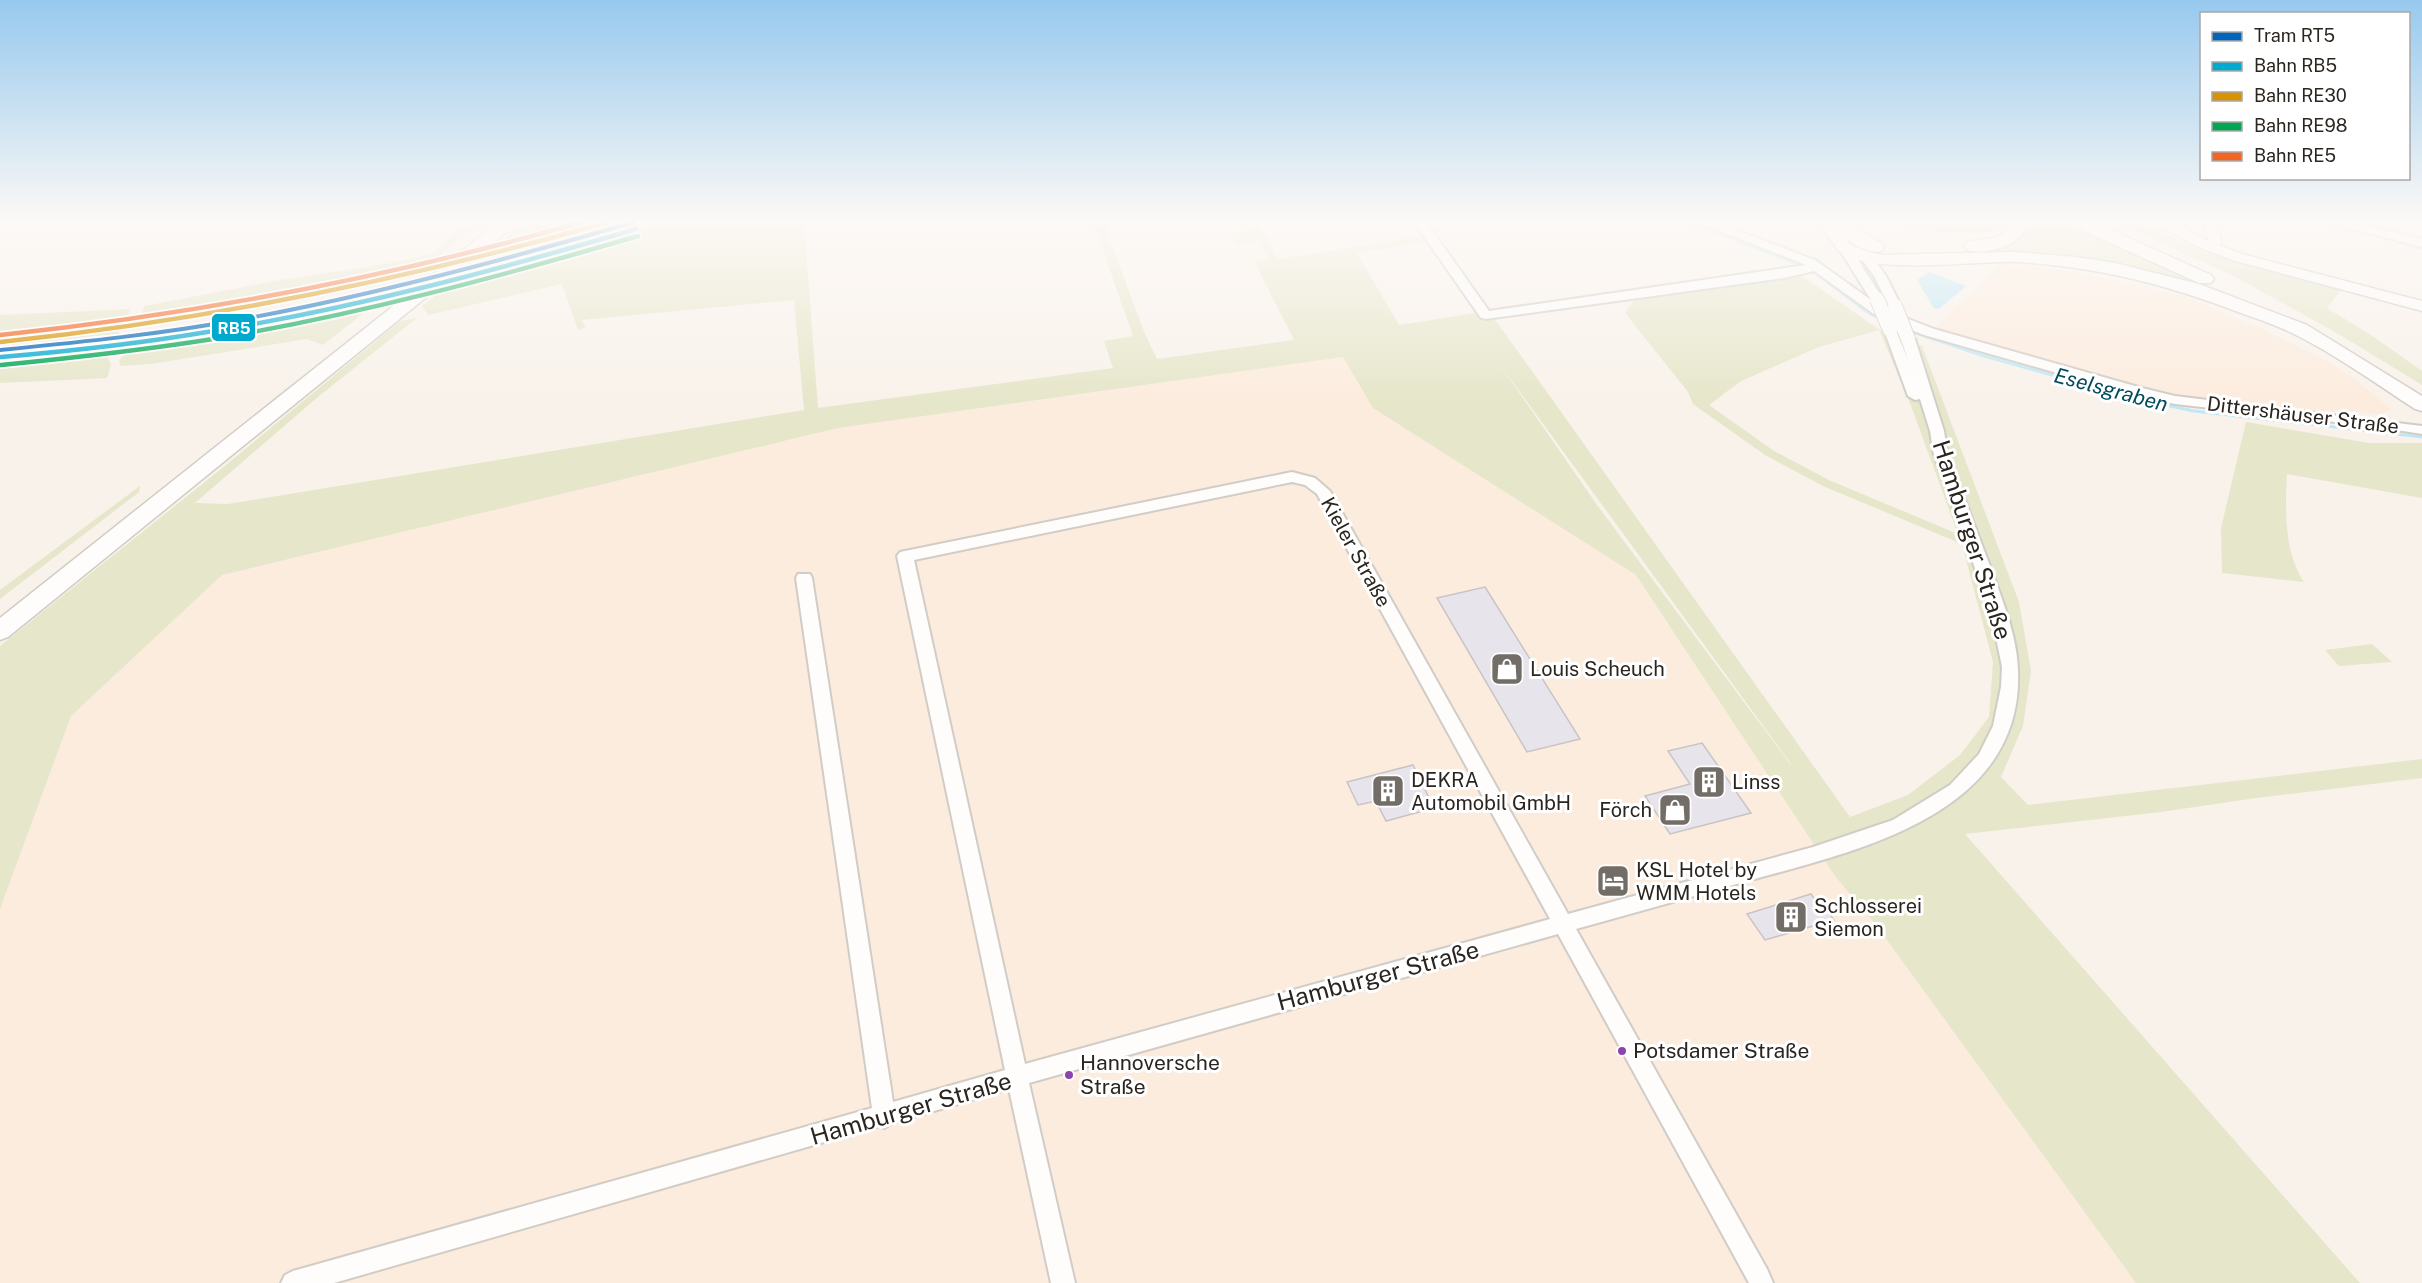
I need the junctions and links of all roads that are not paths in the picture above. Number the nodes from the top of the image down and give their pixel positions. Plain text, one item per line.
1 (416, 282) edge
2 (435, 282) edge
3 (1462, 282) edge
4 (1727, 282) edge
5 (1837, 282) edge
6 (1870, 282) edge
7 (1883, 282) edge
8 (2169, 282) edge
9 (2210, 282) edge
10 (2228, 282) edge
11 (2331, 282) edge
12 (2422, 306) edge
13 (2300, 329) junction
14 (2422, 394) edge
15 (2422, 405) edge
16 (2422, 430) edge
17 (1940, 451) junction
18 (804, 578) dead end
19 (4, 622) edge
20 (1563, 925) junction
21 (1018, 1079) junction
22 (884, 1117) junction
23 (293, 1283) edge
24 (1063, 1283) edge
25 (1761, 1283) edge

1 - 19 highway
2 - 19 highway
3 - 4 street
5 - 16 street, Dittershäuser Straße
6 - 17 street, bridge
7 - 17 street, Hamburger Straße, bridge
8 - 13 highway
9 - 13 highway
10 - 14 highway
11 - 12 main road
13 - 15 highway
17 - 20 street, Hamburger Straße
18 - 22 street
20 - 21 street, Hamburger Straße
20 - 21 street, Kieler Straße
20 - 25 street
21 - 22 street, Hamburger Straße
21 - 24 street
22 - 23 street, Hamburger Straße

